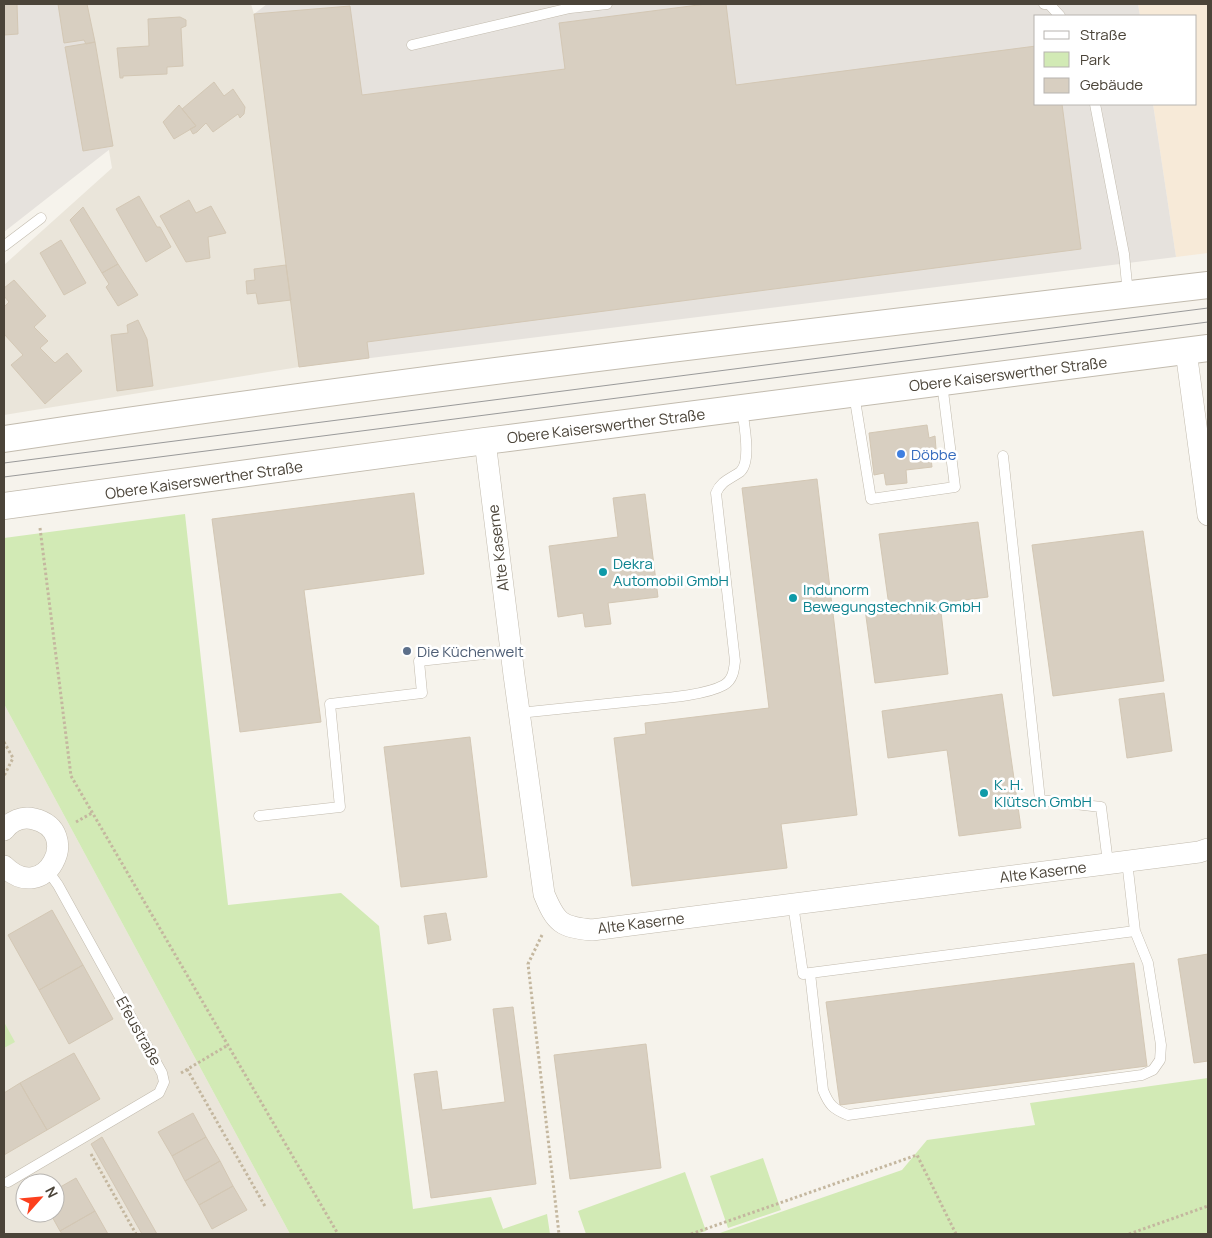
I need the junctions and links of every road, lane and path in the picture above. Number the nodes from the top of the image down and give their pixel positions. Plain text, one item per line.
1 (607, 4) edge
2 (1044, 4) edge
3 (1059, 15) edge
4 (412, 45) dead end
5 (1095, 105) edge
6 (41, 218) dead end
7 (4, 246) edge
8 (1208, 285) edge
9 (1128, 295) junction
10 (1197, 350) edge
11 (942, 383) junction
12 (854, 394) junction
13 (742, 409) junction
14 (4, 439) edge
15 (486, 441) junction
16 (1003, 456) dead end
17 (1206, 484) edge
18 (37, 502) junction
19 (4, 506) edge
20 (1208, 515) edge
21 (511, 651) junction
22 (519, 713) junction
23 (4, 742) edge
24 (4, 776) edge
25 (259, 816) dead end
26 (4, 830) edge
27 (1208, 849) edge
28 (1118, 862) junction
29 (4, 866) edge
30 (48, 871) junction
31 (794, 904) junction
32 (552, 915) junction
33 (1135, 931) junction
34 (810, 973) junction
35 (228, 1045) junction
36 (187, 1069) junction
37 (164, 1082) junction
38 (82, 1138) junction
39 (8, 1182) dead end
40 (1208, 1206) edge
41 (266, 1208) dead end
42 (136, 1234) edge
43 (338, 1234) edge
44 (560, 1234) edge
45 (691, 1234) edge
46 (956, 1234) edge
47 (1129, 1234) edge

1 - 4 lane
2 - 3 lane
5 - 9 lane
6 - 7 lane
8 - 9 street
9 - 14 street
10 - 11 street, Obere Kaiserswerther Straße
10 - 17 street
11 - 12 street, Obere Kaiserswerther Straße
11 - 12 lane
12 - 13 street, Obere Kaiserswerther Straße
13 - 15 street, Obere Kaiserswerther Straße
13 - 22 lane
15 - 18 street, Obere Kaiserswerther Straße
15 - 21 street, Alte Kaserne
16 - 28 lane
17 - 20 street
18 - 19 street, Obere Kaiserswerther Straße
18 - 35 path
21 - 22 street, Alte Kaserne
21 - 25 lane
22 - 32 street, Alte Kaserne
23 - 24 path
26 - 30 street
27 - 28 street, Alte Kaserne
28 - 31 street, Alte Kaserne
28 - 33 lane
29 - 30 street
30 - 37 lane, Efeustraße
31 - 32 street, Alte Kaserne
31 - 34 lane
32 - 44 path
33 - 34 lane
33 - 34 lane
35 - 36 path
35 - 43 path
36 - 37 path
36 - 41 path
37 - 38 lane, Efeustraße
38 - 39 lane, Efeustraße
38 - 42 path
40 - 47 path
45 - 46 path

